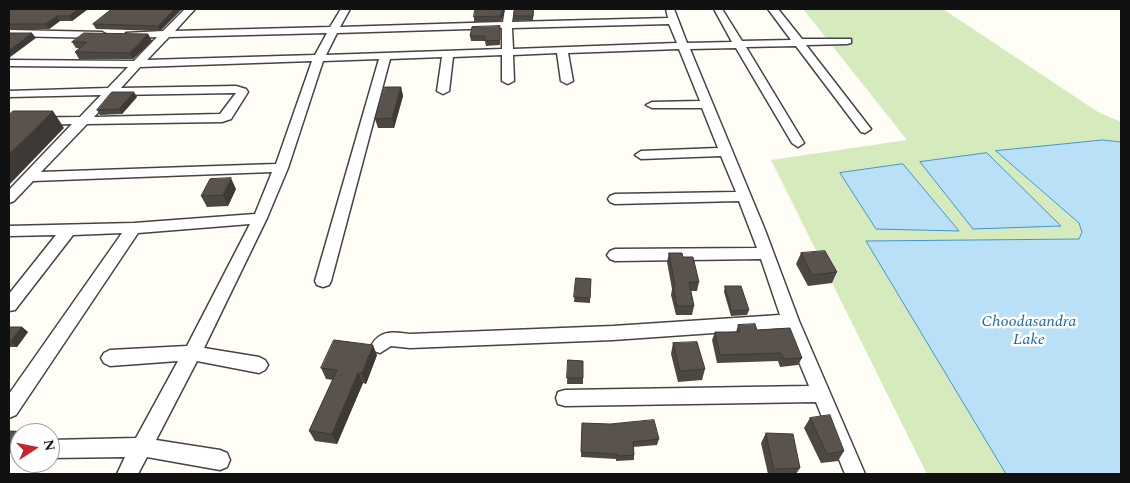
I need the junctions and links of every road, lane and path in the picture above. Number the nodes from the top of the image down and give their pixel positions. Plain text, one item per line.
1 (190, 9) edge
2 (345, 9) edge
3 (509, 9) edge
4 (718, 9) edge
5 (773, 9) edge
6 (672, 15) edge
7 (507, 26) junction
8 (332, 31) junction
9 (9, 33) edge
10 (164, 36) junction
11 (847, 41) dead end
12 (798, 42) junction
13 (739, 44) junction
14 (683, 46) junction
15 (562, 51) junction
16 (448, 54) junction
17 (507, 54) junction
18 (385, 57) junction
19 (318, 59) junction
20 (9, 64) edge
21 (136, 64) junction
22 (508, 81) dead end
23 (567, 81) dead end
24 (111, 91) junction
25 (443, 91) dead end
26 (9, 94) edge
27 (707, 104) junction
28 (652, 106) dead end
29 (82, 121) junction
30 (9, 122) edge
31 (865, 129) dead end
32 (798, 143) dead end
33 (727, 152) junction
34 (641, 155) dead end
35 (280, 168) junction
36 (19, 183) edge
37 (744, 196) junction
38 (9, 198) edge
39 (615, 199) dead end
40 (260, 218) junction
41 (134, 228) junction
42 (69, 229) junction
43 (9, 231) edge
44 (766, 252) junction
45 (615, 254) dead end
46 (323, 281) dead end
47 (9, 305) edge
48 (791, 321) junction
49 (380, 346) dead end
50 (192, 353) junction
51 (110, 358) dead end
52 (259, 365) dead end
53 (822, 394) junction
54 (564, 398) dead end
55 (9, 409) edge
56 (141, 447) junction
57 (60, 449) edge
58 (220, 460) dead end
59 (127, 474) edge
60 (855, 474) edge

1 - 10 street
2 - 8 street
3 - 7 street
4 - 13 street
5 - 12 street
6 - 7 street
6 - 14 street
7 - 8 street
7 - 17 street
8 - 10 street
8 - 19 street
9 - 10 street
10 - 21 street
11 - 12 street
12 - 13 street
12 - 31 street
13 - 14 street
13 - 32 street
14 - 15 street
14 - 27 street
15 - 17 street
15 - 23 street
16 - 17 street
16 - 18 street
16 - 25 street
17 - 22 street
18 - 19 street
18 - 46 street
19 - 21 street
19 - 35 street
20 - 21 street
21 - 24 street
24 - 26 street
24 - 29 street
24 - 29 street
27 - 28 street
27 - 33 street
29 - 30 street
29 - 36 street
33 - 34 street
33 - 37 street
35 - 36 street
35 - 40 street
36 - 38 street
37 - 39 street
37 - 44 street
40 - 41 street
40 - 50 street
41 - 42 street
41 - 55 street
42 - 43 street
42 - 47 street
44 - 45 street
44 - 48 street
48 - 49 street
48 - 53 street
50 - 51 street
50 - 52 street
50 - 56 street
53 - 54 street
53 - 60 street
56 - 57 street
56 - 58 street
56 - 59 street

